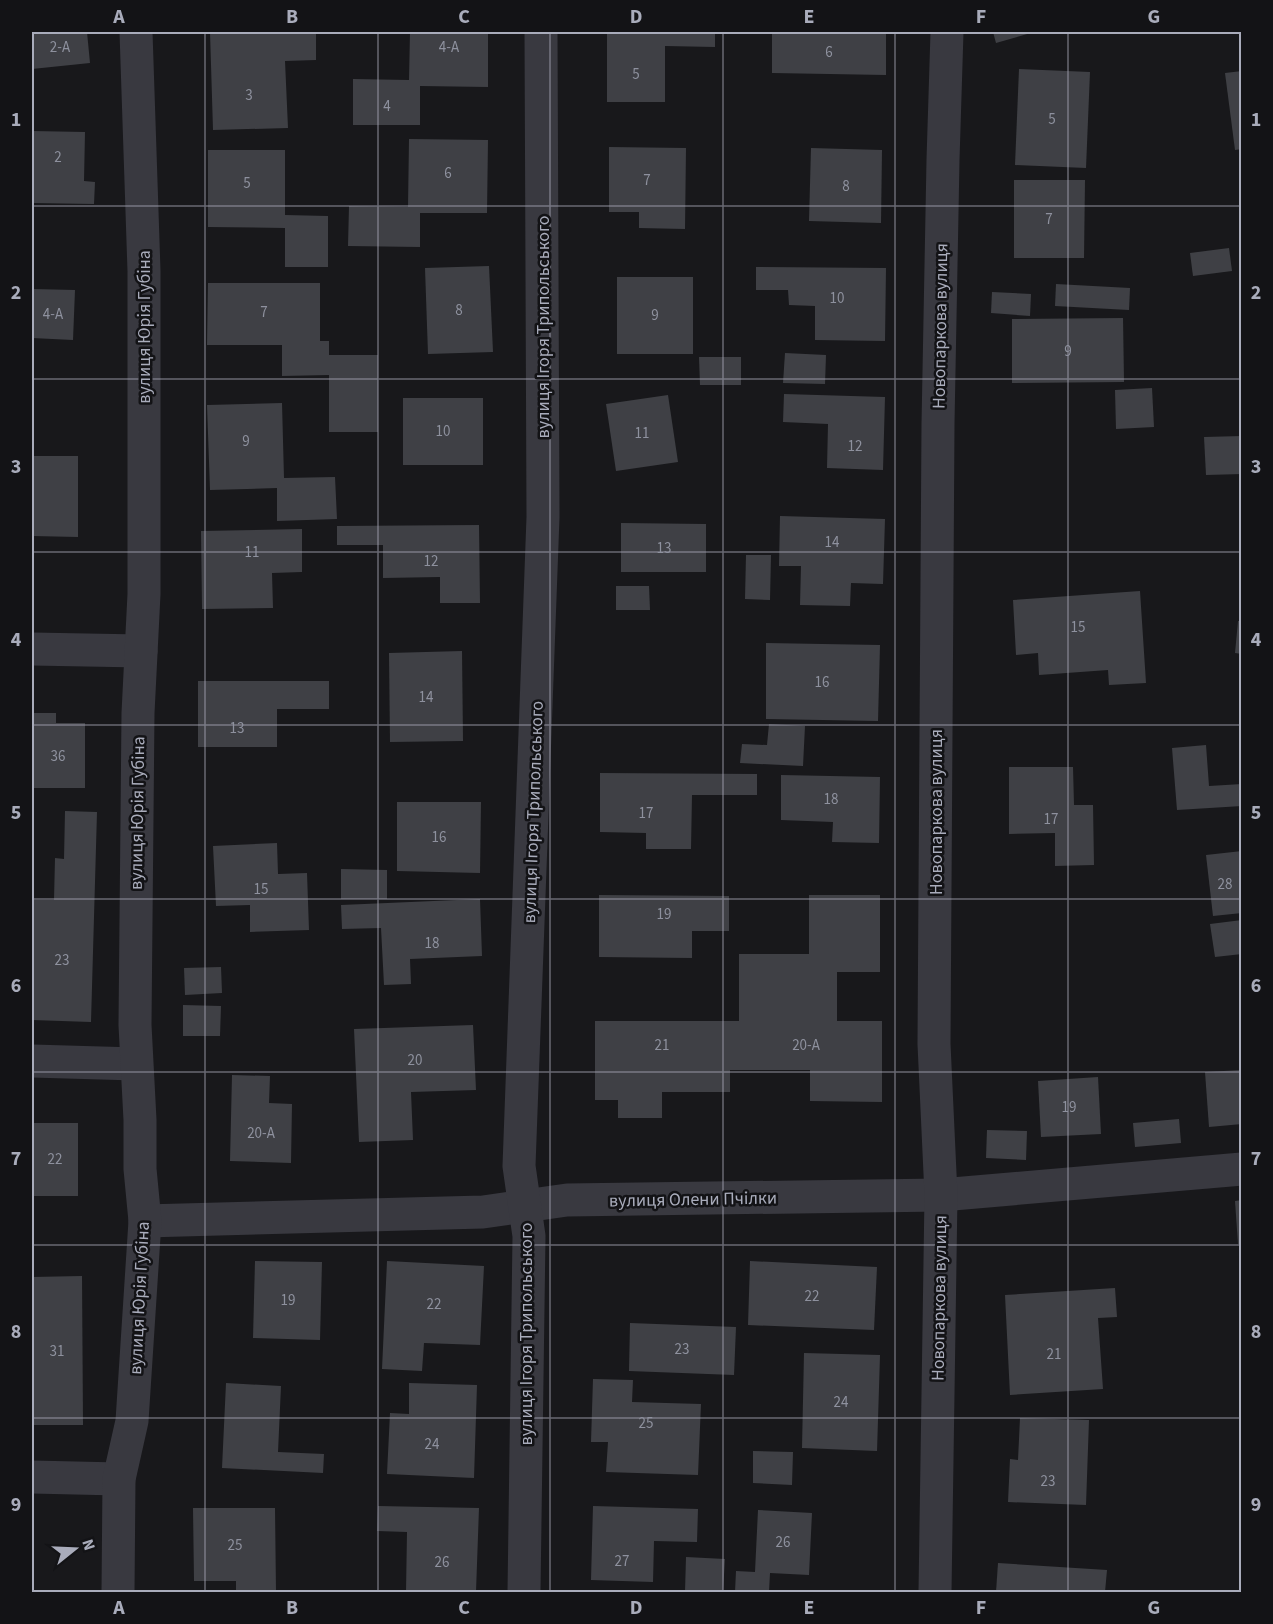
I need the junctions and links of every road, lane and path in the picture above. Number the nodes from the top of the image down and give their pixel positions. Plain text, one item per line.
1 (136, 32) edge
2 (541, 32) edge
3 (947, 32) edge
4 (32, 649) edge
5 (141, 651) junction
6 (32, 1061) edge
7 (136, 1064) junction
8 (1242, 1169) edge
9 (940, 1195) junction
10 (525, 1206) junction
11 (145, 1221) junction
12 (32, 1477) edge
13 (119, 1479) junction
14 (118, 1593) edge
15 (524, 1593) edge
16 (935, 1593) edge

1 - 5 street, вулиця Юрія Губіна
2 - 10 street, вулиця Ігоря Трипольського
3 - 9 street, Новопаркова вулиця
4 - 5 street
5 - 7 street, вулиця Юрія Губіна
6 - 7 street
7 - 11 street, вулиця Юрія Губіна
8 - 9 street, вулиця Олени Пчілки
9 - 10 street, вулиця Олени Пчілки
9 - 16 street, Новопаркова вулиця
10 - 11 street, вулиця Олени Пчілки
10 - 15 street, вулиця Ігоря Трипольського
11 - 13 street, вулиця Юрія Губіна
12 - 13 street
13 - 14 street, вулиця Юрія Губіна

